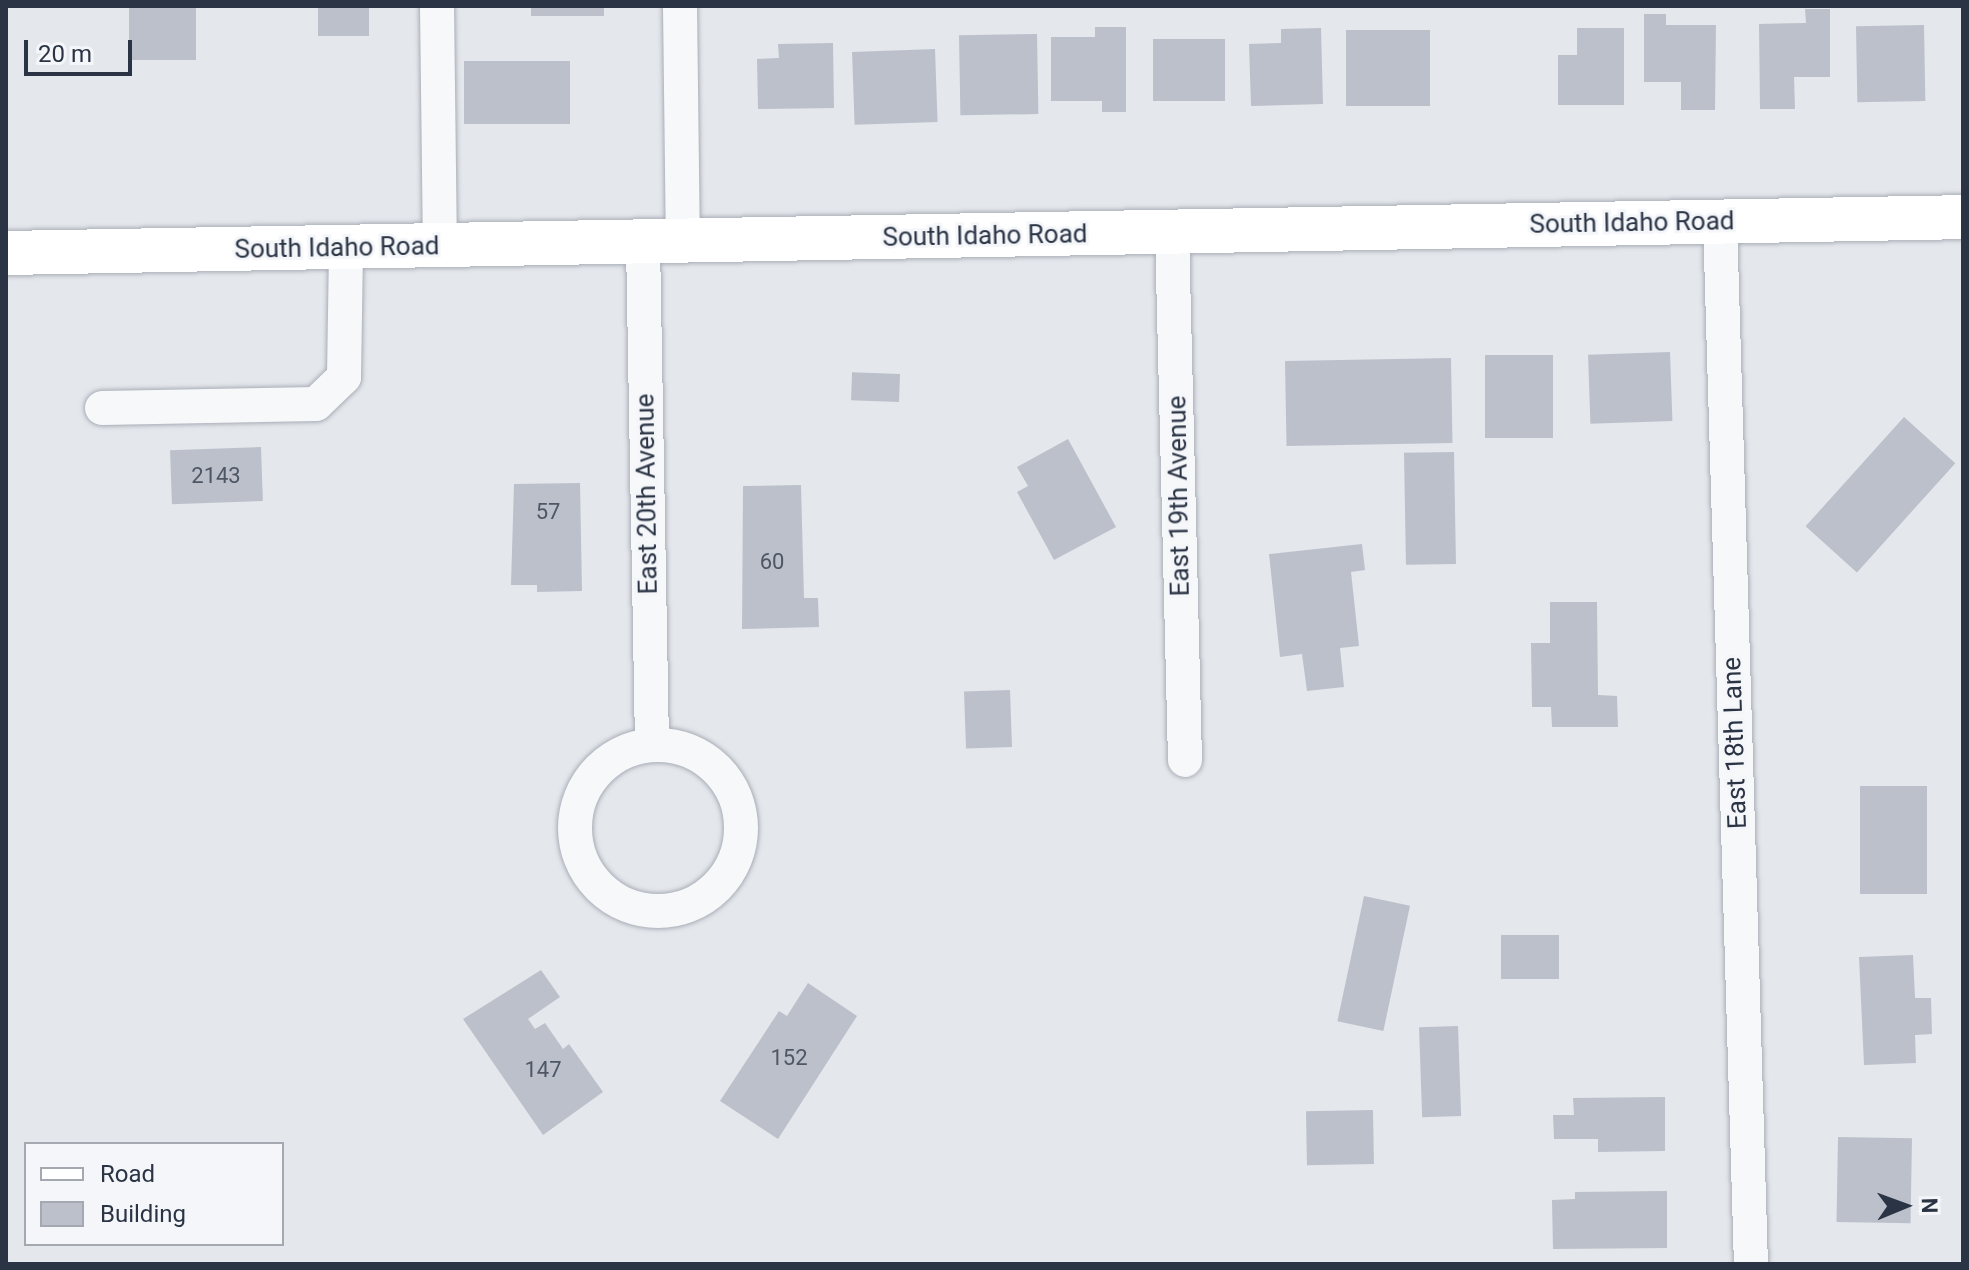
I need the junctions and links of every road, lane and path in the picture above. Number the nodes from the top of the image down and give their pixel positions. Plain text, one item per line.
1 (437, 6) edge
2 (680, 6) edge
3 (1963, 217) edge
4 (1720, 221) junction
5 (1172, 232) junction
6 (663, 243) junction
7 (440, 246) junction
8 (346, 248) junction
9 (6, 253) edge
10 (102, 408) dead end
11 (652, 745) junction
12 (1185, 760) dead end
13 (1751, 1264) edge

1 - 7 street
2 - 6 street, East 20th Avenue
3 - 4 main road, South Idaho Road
4 - 5 main road, South Idaho Road
4 - 13 street, East 18th Lane
5 - 6 main road, South Idaho Road
5 - 12 street, East 19th Avenue
6 - 7 main road, South Idaho Road
6 - 11 street, East 20th Avenue
7 - 8 main road, South Idaho Road
8 - 9 main road, South Idaho Road
8 - 10 street
11 - 11 street

